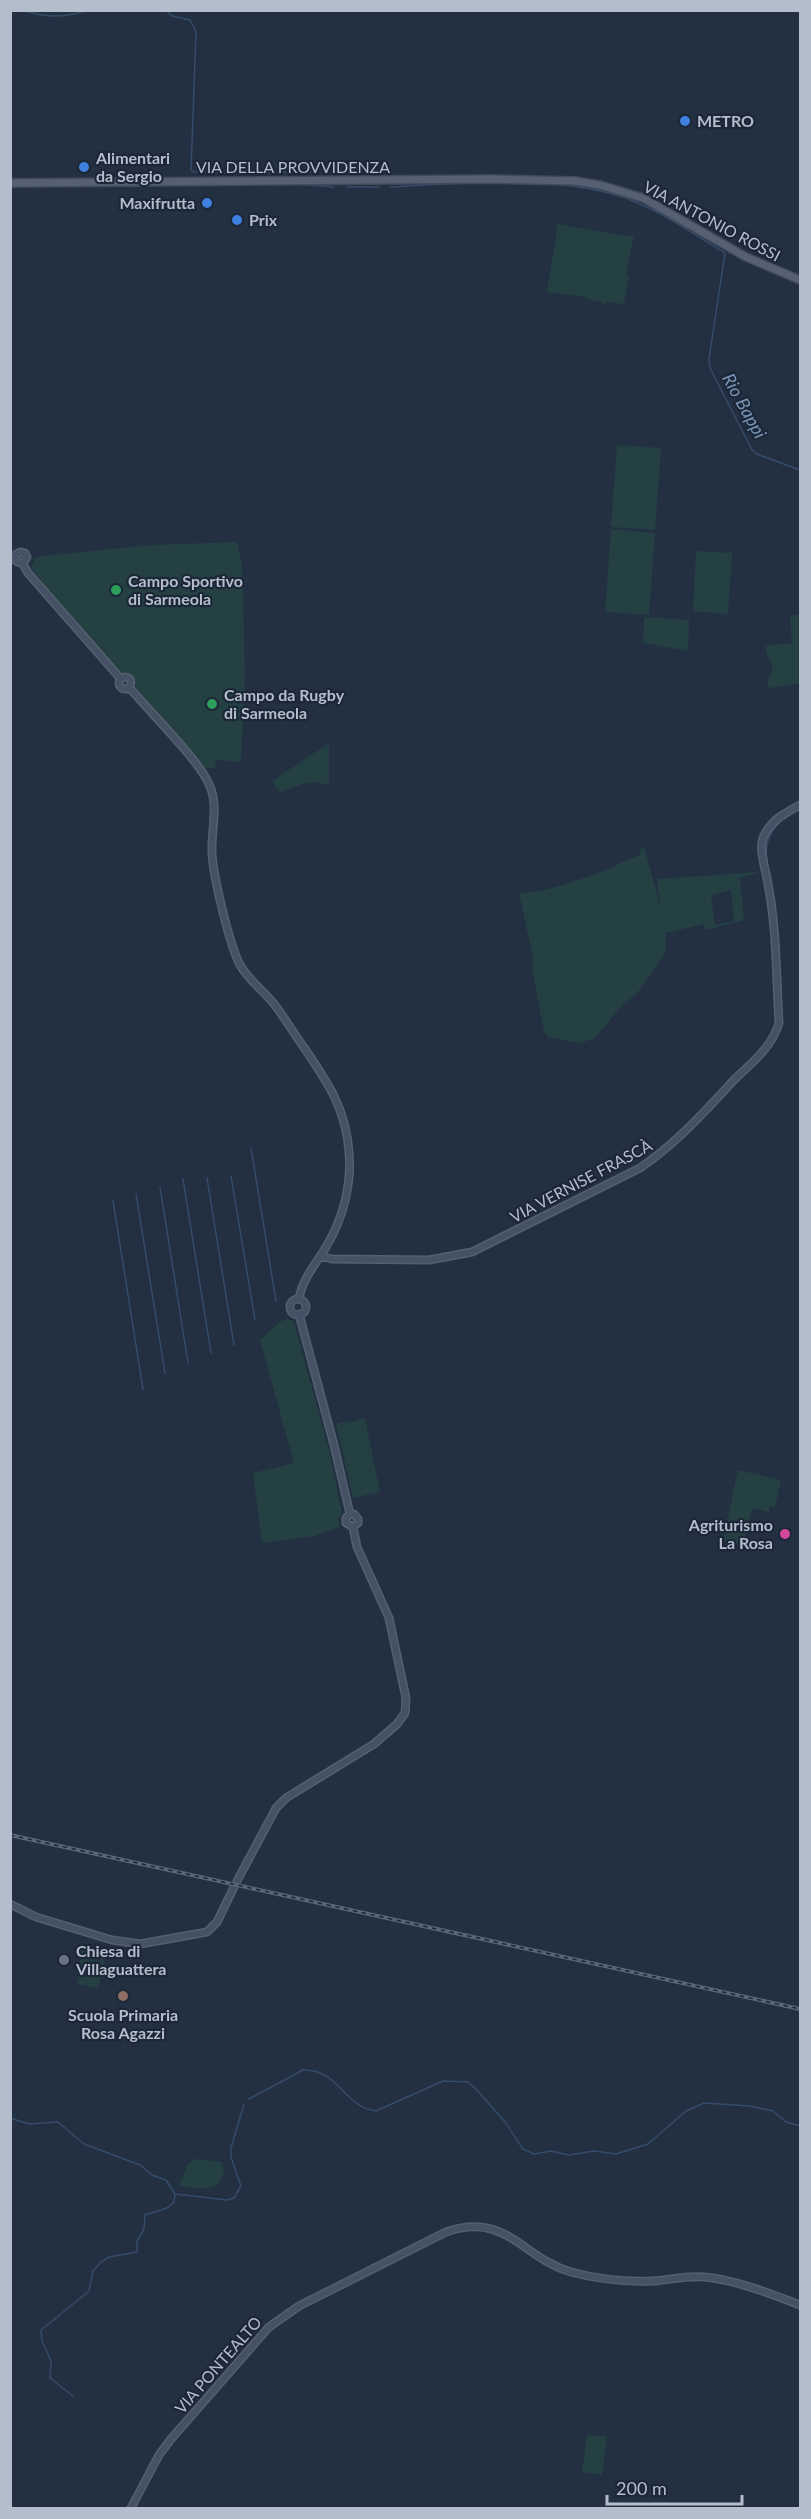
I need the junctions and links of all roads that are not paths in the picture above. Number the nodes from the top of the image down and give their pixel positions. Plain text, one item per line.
1 (575, 181) joint
2 (10, 183) edge
3 (801, 280) edge
4 (12, 554) edge
5 (23, 564) junction
6 (801, 805) edge
7 (320, 1256) junction
8 (299, 1299) junction
9 (299, 1314) junction
10 (350, 1514) junction
11 (353, 1527) junction
12 (10, 1904) edge
13 (801, 2306) edge
14 (131, 2508) edge

1 - 2 main road, VIA DELLA PROVVIDENZA
1 - 3 main road, VIA ANTONIO ROSSI
4 - 5 street
4 - 5 street
5 - 7 street
6 - 7 street, VIA VERNISE FRASCÀ
7 - 8 street
8 - 9 street
8 - 9 street
9 - 10 street
10 - 11 street
10 - 11 street
11 - 12 street
13 - 14 street, VIA PONTEALTO

